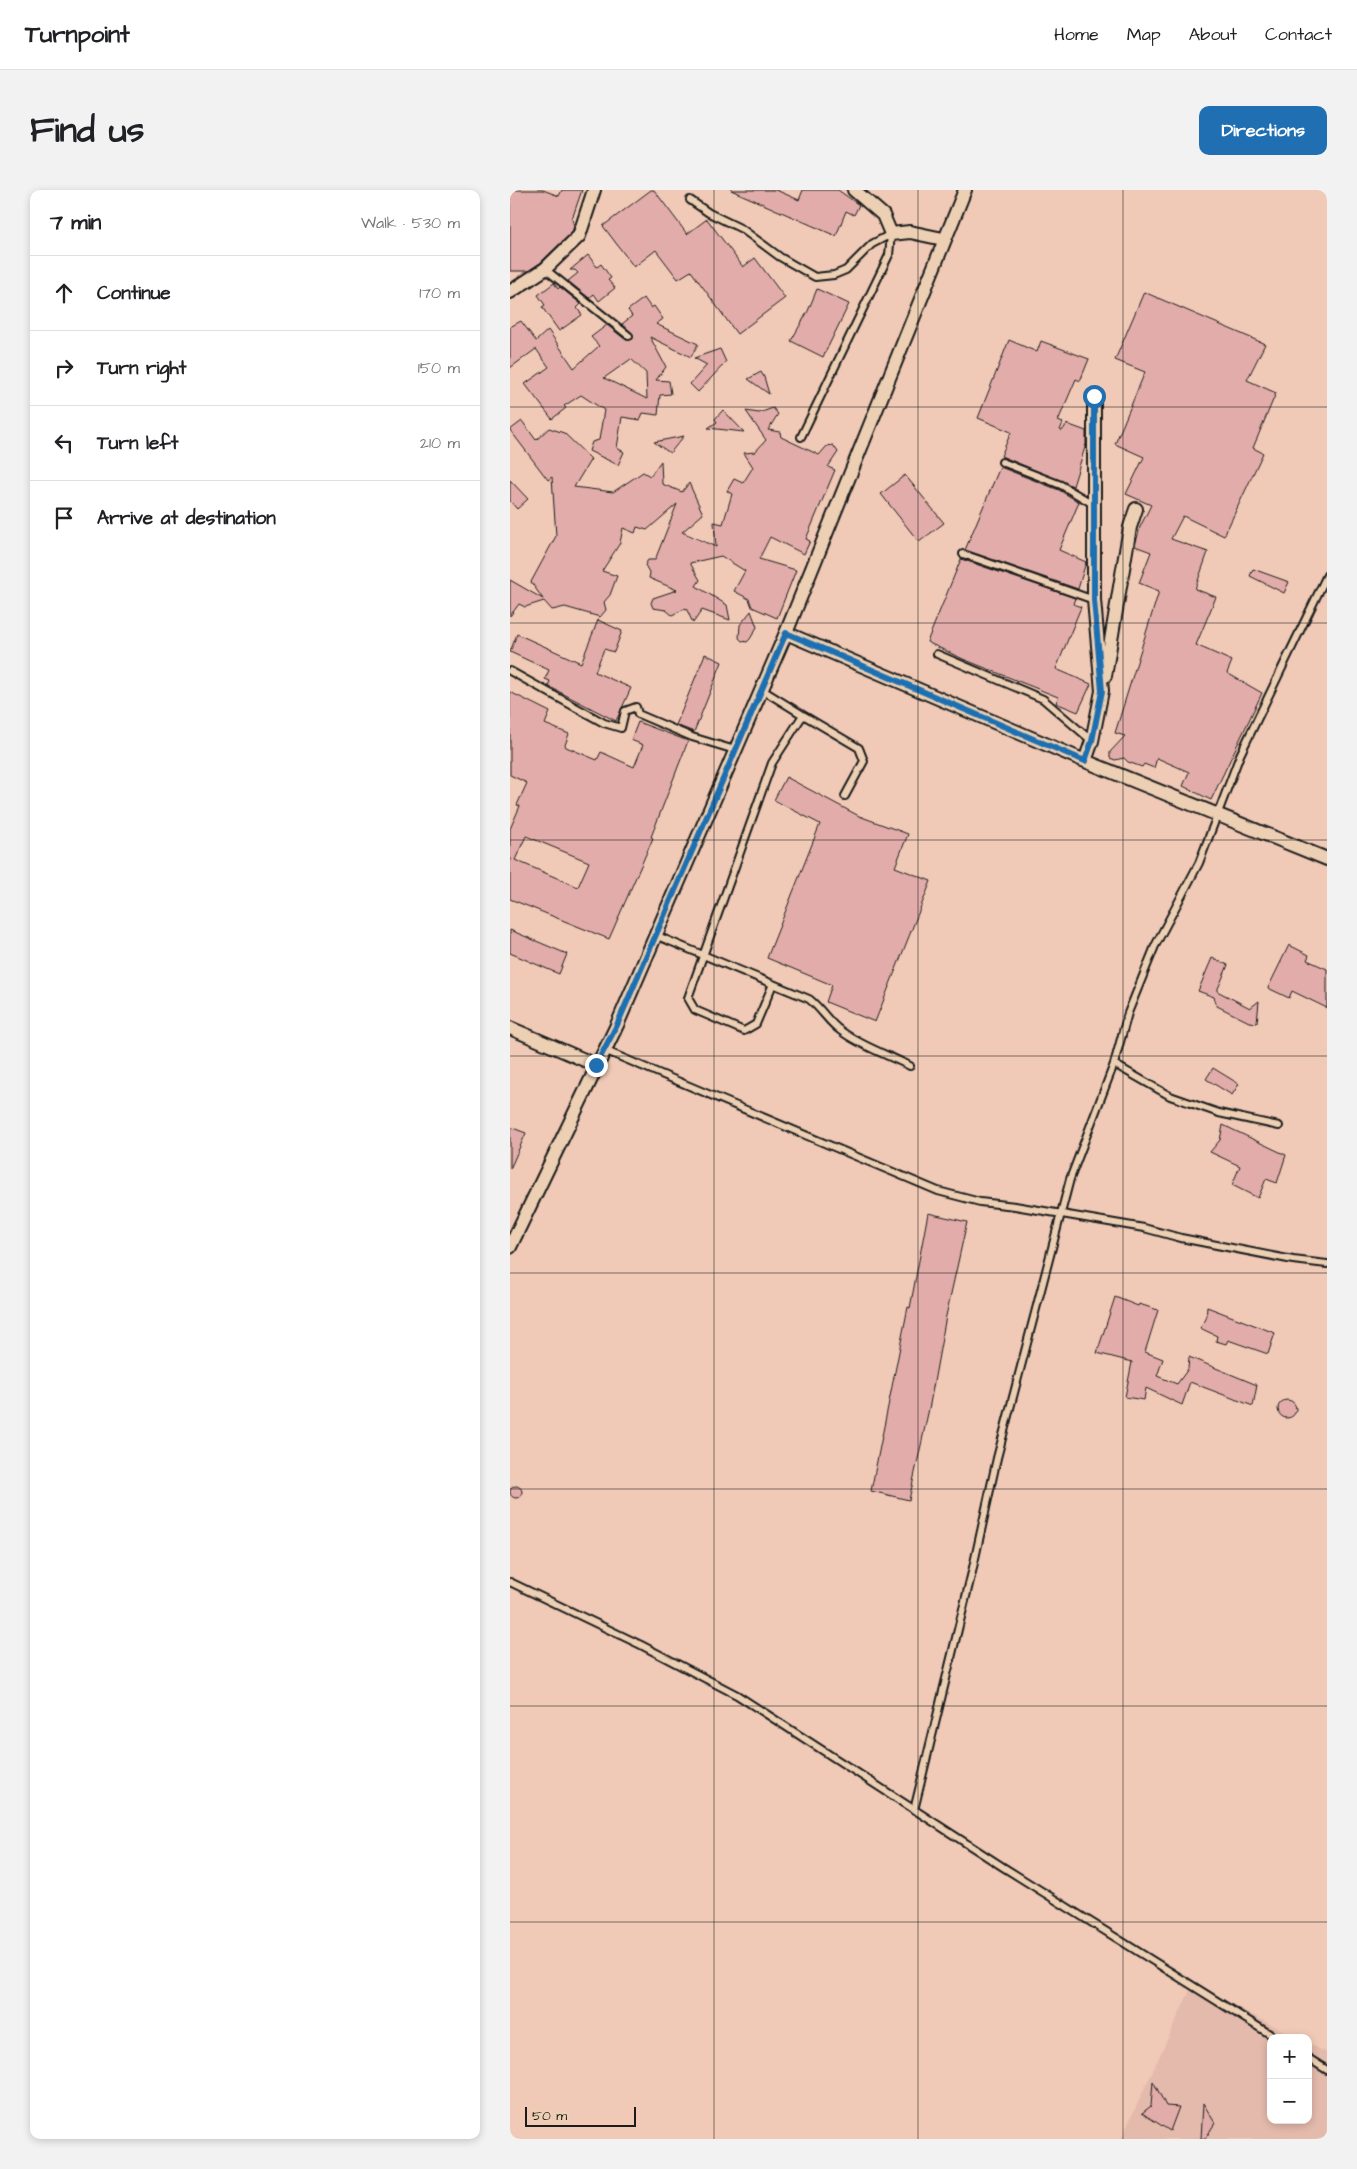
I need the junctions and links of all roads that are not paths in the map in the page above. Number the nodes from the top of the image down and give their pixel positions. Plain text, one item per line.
1 (594, 190) edge
2 (854, 190) edge
3 (965, 190) edge
4 (690, 200) dead end
5 (891, 234) junction
6 (944, 239) junction
7 (545, 269) junction
8 (510, 292) edge
9 (629, 336) dead end
10 (1094, 396) dead end
11 (802, 437) dead end
12 (1002, 462) dead end
13 (1093, 504) junction
14 (1136, 509) dead end
15 (963, 554) dead end
16 (1327, 575) edge
17 (1094, 600) junction
18 (786, 633) junction
19 (937, 654) dead end
20 (510, 670) edge
21 (761, 689) junction
22 (1102, 691) junction
23 (803, 715) junction
24 (1092, 741) junction
25 (734, 750) junction
26 (1085, 761) junction
27 (846, 796) dead end
28 (1216, 814) junction
29 (1327, 859) edge
30 (655, 935) junction
31 (704, 956) junction
32 (772, 984) junction
33 (510, 1028) edge
34 (604, 1050) junction
35 (1114, 1064) junction
36 (596, 1065) junction
37 (910, 1066) dead end
38 (1279, 1126) dead end
39 (1060, 1214) junction
40 (510, 1247) edge
41 (1327, 1264) edge
42 (510, 1582) edge
43 (914, 1810) junction
44 (1270, 2034) edge
45 (1312, 2061) edge
46 (1327, 2070) edge

1 - 7 street
2 - 5 street
3 - 6 street
4 - 5 lane
5 - 6 street
5 - 11 lane
6 - 18 street
7 - 8 street
7 - 9 lane
10 - 13 street
12 - 13 lane
13 - 17 street
14 - 22 street
15 - 17 lane
16 - 28 lane
17 - 22 street
18 - 21 street
18 - 26 street
19 - 24 lane
20 - 25 lane
21 - 23 lane
21 - 25 street
22 - 24 street
23 - 27 lane
23 - 31 lane
24 - 26 street
25 - 30 street
26 - 28 street
28 - 29 street
28 - 35 lane
30 - 31 lane
30 - 34 street
31 - 32 lane
31 - 32 lane
32 - 37 lane
33 - 36 street
34 - 36 street
34 - 39 lane
35 - 38 lane
35 - 39 lane
36 - 40 street
39 - 41 lane
39 - 43 lane
42 - 43 lane
43 - 44 lane
45 - 46 lane

